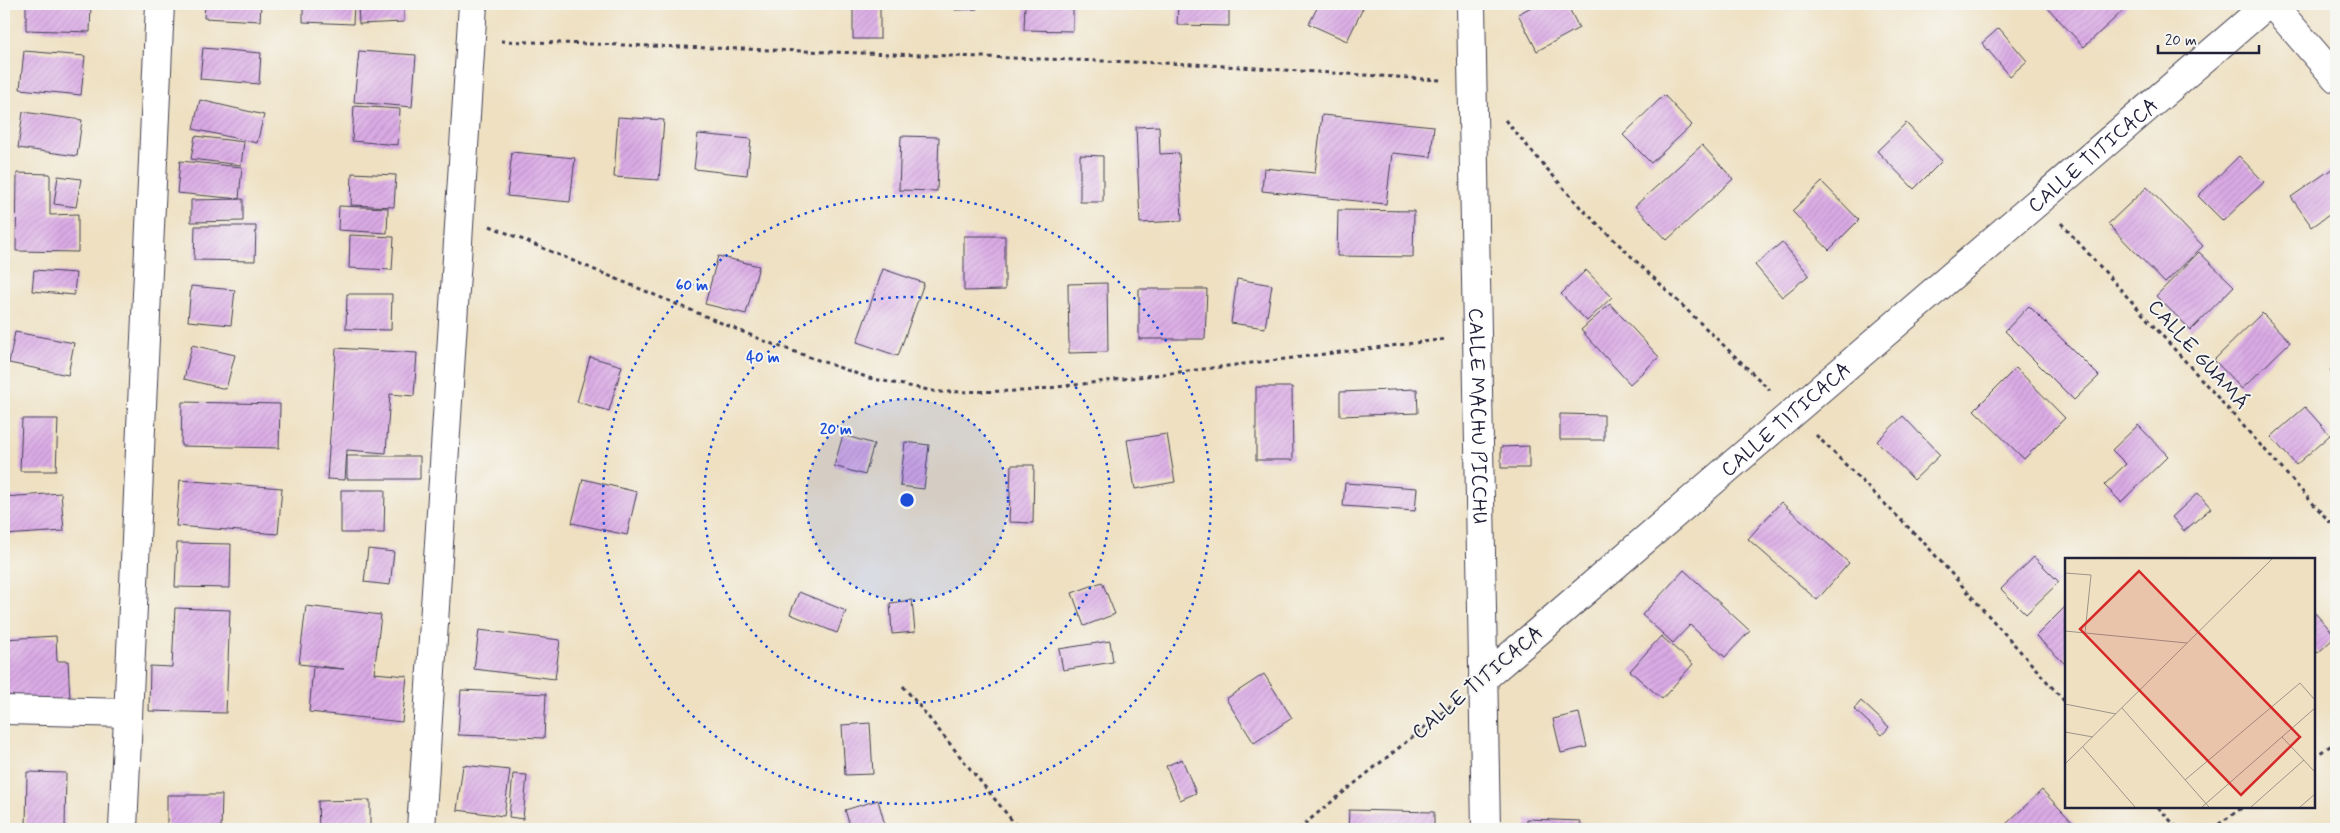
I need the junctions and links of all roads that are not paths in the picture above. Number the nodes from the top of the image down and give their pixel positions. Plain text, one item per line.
1 (160, 4) edge
2 (473, 4) edge
3 (1471, 4) edge
4 (2268, 4) edge
5 (2272, 4) edge
6 (2336, 78) edge
7 (1483, 679) junction
8 (4, 710) edge
9 (128, 713) junction
10 (123, 829) edge
11 (421, 829) edge
12 (1486, 829) edge

1 - 9 street
2 - 11 street
3 - 7 street, CALLE MACHU PICCHU
4 - 7 street, CALLE TITICACA
5 - 6 street
7 - 12 street, CALLE MACHU PICCHU
8 - 9 street
9 - 10 street

